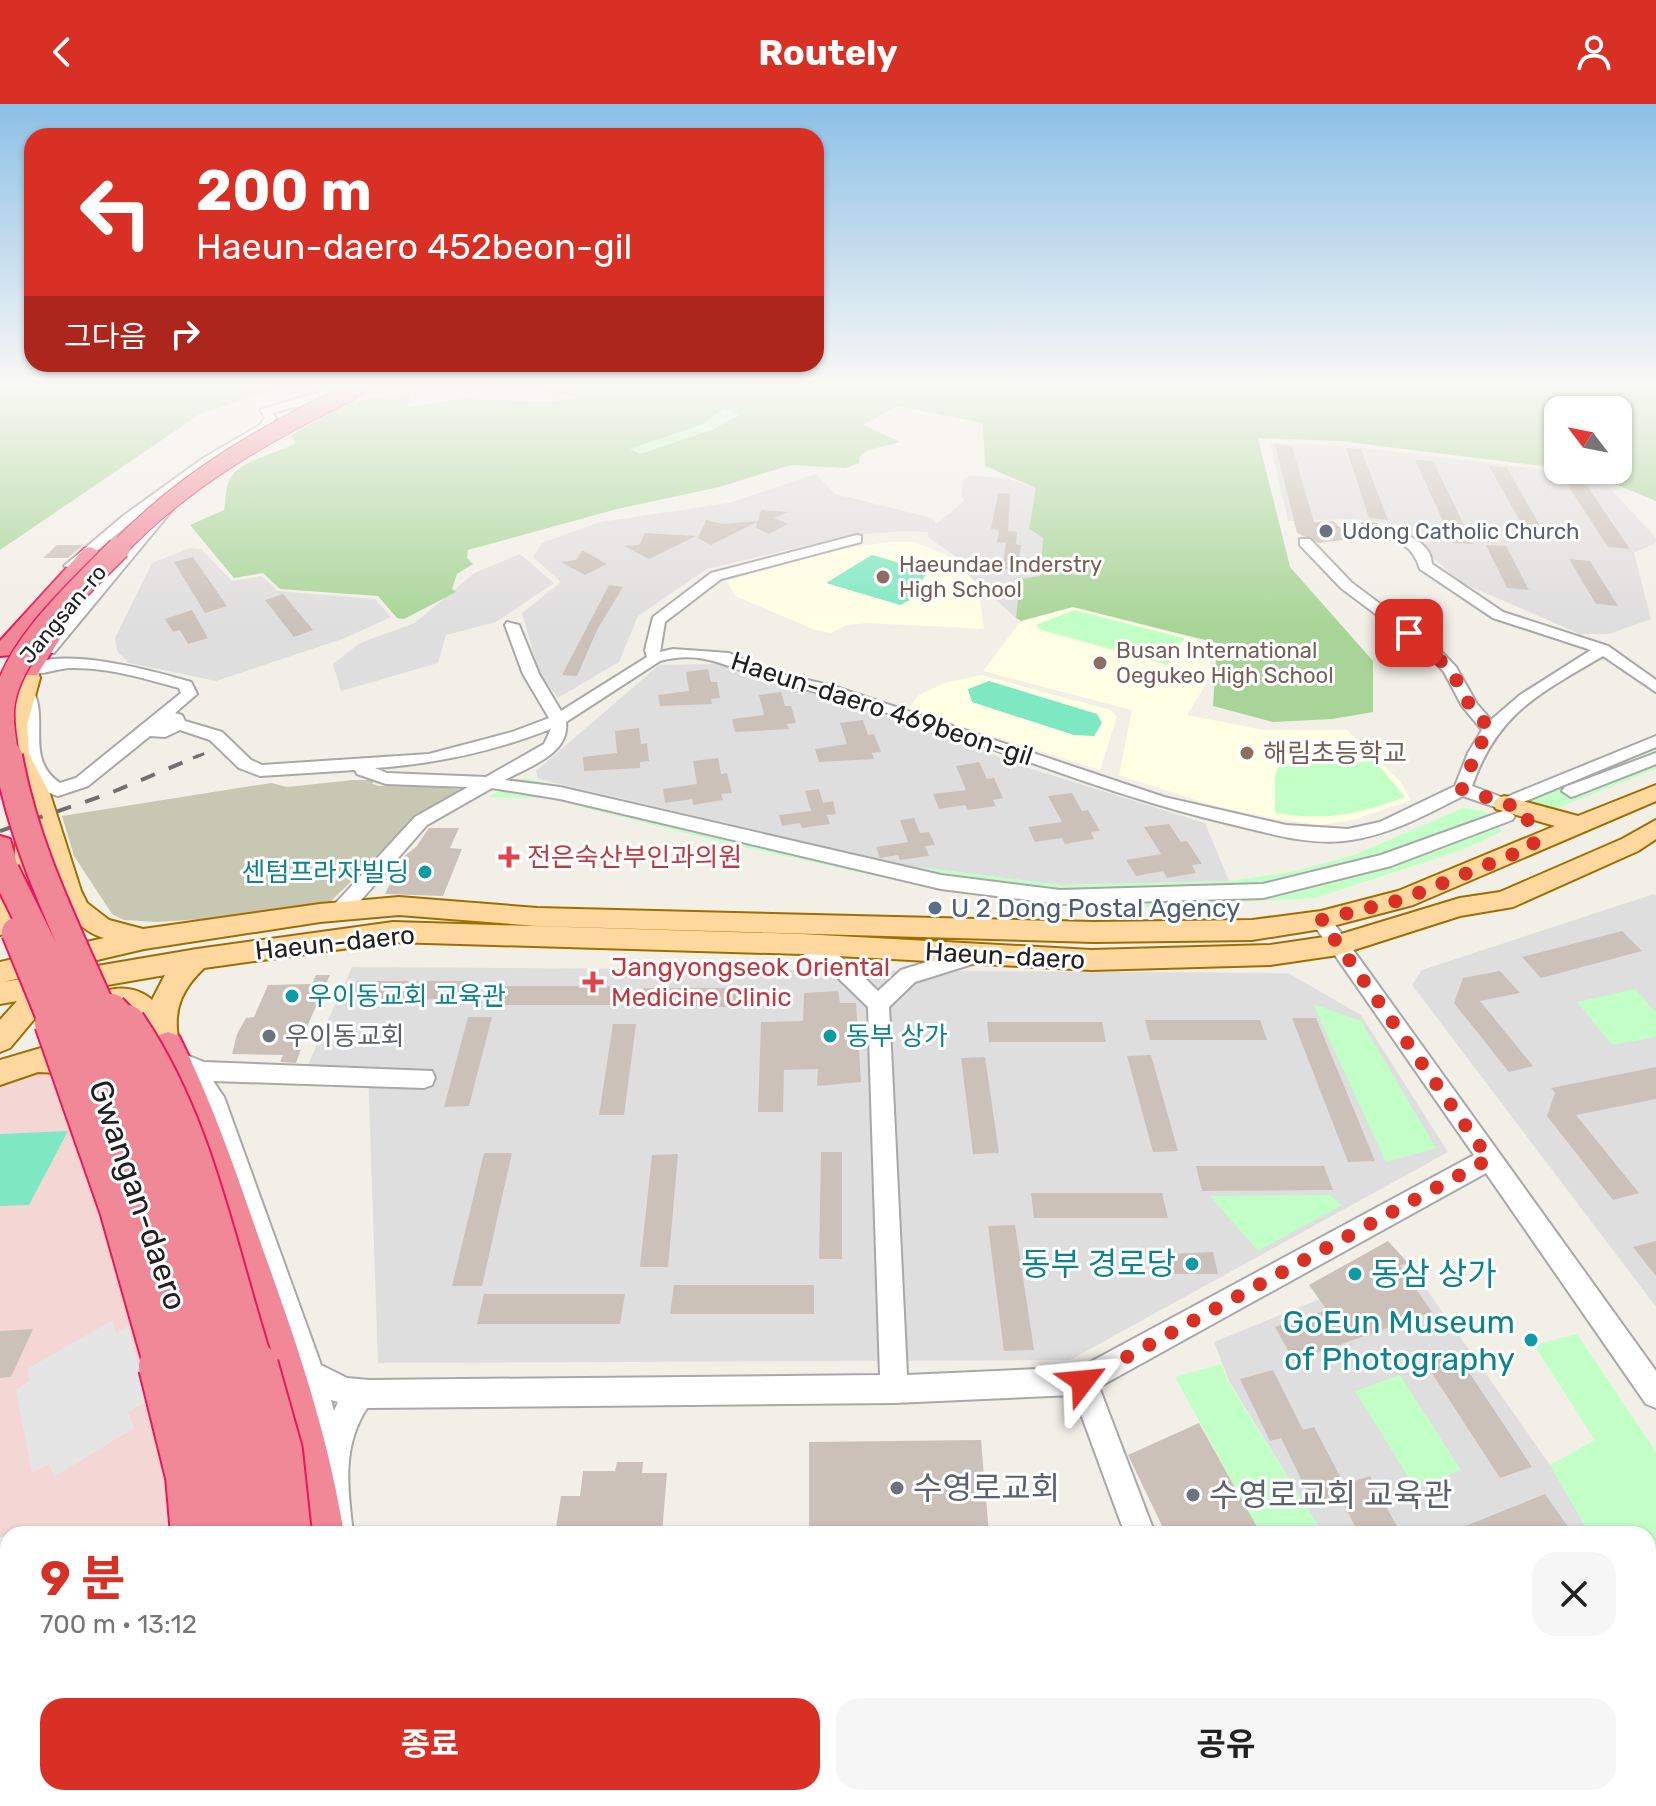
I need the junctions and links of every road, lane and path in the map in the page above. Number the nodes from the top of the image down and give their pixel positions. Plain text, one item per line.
1 (194, 466) edge
2 (200, 466) edge
3 (203, 466) edge
4 (217, 466) edge
5 (220, 466) edge
6 (229, 466) edge
7 (173, 493) junction
8 (1367, 527) dead end
9 (857, 539) dead end
10 (1305, 542) dead end
11 (512, 625) dead end
12 (1603, 649) junction
13 (1, 651) edge
14 (655, 658) junction
15 (0, 672) edge
16 (28, 680) junction
17 (0, 682) edge
18 (1656, 687) edge
19 (558, 720) junction
20 (164, 725) junction
21 (1490, 729) junction
22 (1656, 741) edge
23 (19, 752) junction
24 (1656, 758) edge
25 (363, 770) dead end
26 (1462, 789) junction
27 (1656, 792) edge
28 (1515, 809) junction
29 (1581, 825) junction
30 (1656, 828) edge
31 (49, 829) junction
32 (1533, 846) junction
33 (2, 859) edge
34 (340, 911) junction
35 (1321, 920) junction
36 (0, 925) edge
37 (144, 939) junction
38 (802, 944) junction
39 (1338, 945) junction
40 (0, 947) edge
41 (972, 956) junction
42 (197, 959) junction
43 (0, 972) edge
44 (47, 985) junction
45 (0, 993) edge
46 (97, 1000) junction
47 (878, 1004) junction
48 (0, 1040) edge
49 (178, 1056) junction
50 (77, 1062) junction
51 (0, 1073) edge
52 (424, 1078) dead end
53 (102, 1124) junction
54 (1489, 1159) junction
55 (134, 1206) junction
56 (168, 1223) junction
57 (311, 1374) junction
58 (1083, 1381) junction
59 (894, 1389) junction
60 (1656, 1394) edge
61 (359, 1396) junction
62 (331, 1456) junction
63 (194, 1526) edge
64 (212, 1526) edge
65 (225, 1526) edge
66 (242, 1526) edge
67 (255, 1526) edge
68 (288, 1526) edge
69 (320, 1526) edge
70 (337, 1526) edge
71 (1137, 1526) edge

1 - 13 highway
2 - 7 street
3 - 15 highway, Jangsan-ro, bridge
4 - 46 highway, Jangsan-ro, bridge
5 - 7 street
6 - 16 highway, bridge
7 - 13 street
7 - 16 street
8 - 12 street
9 - 14 street
10 - 21 street
11 - 19 street
12 - 18 street
12 - 21 street
14 - 19 street, Haeun-daero 469beon-gil
14 - 26 street, Haeun-daero 469beon-gil
16 - 17 street
16 - 20 street
16 - 20 street, Jangsan-ro
16 - 23 main road
19 - 20 street, Haeun-daero 469beon-gil
19 - 34 street, Haeun-daero
21 - 26 street
22 - 28 street
23 - 31 main road
23 - 36 main road
24 - 28 street
25 - 28 street
26 - 28 street
27 - 29 main road, Haeun-daero
28 - 29 main road
28 - 32 main road
29 - 32 main road, Haeun-daero
30 - 39 main road, Haeun-daero
31 - 37 main road
31 - 40 main road
32 - 35 main road, Haeun-daero
33 - 63 highway, bridge
33 - 65 highway, Gwangan-daero, bridge
34 - 35 main road, Haeun-daero
34 - 37 main road, Haeun-daero
35 - 39 street
37 - 43 main road, Haeun-daero
38 - 41 main road, Haeun-daero
38 - 42 main road, Haeun-daero
38 - 47 street
39 - 41 main road, Haeun-daero
39 - 54 street
41 - 47 street
42 - 44 main road, Haeun-daero
42 - 49 main road
44 - 45 main road, Haeun-daero
44 - 48 main road
44 - 50 main road
46 - 67 highway, Gwangan-daero, bridge
46 - 68 highway, bridge
47 - 59 street
49 - 50 main road
49 - 52 street
49 - 57 street
49 - 69 highway
50 - 51 main road
50 - 53 main road
53 - 55 main road
53 - 56 main road
54 - 58 street
54 - 60 street
55 - 56 main road
55 - 64 highway
56 - 66 main road
57 - 61 street
57 - 62 street
58 - 59 street
58 - 71 street
59 - 61 street
61 - 62 street
62 - 70 street

